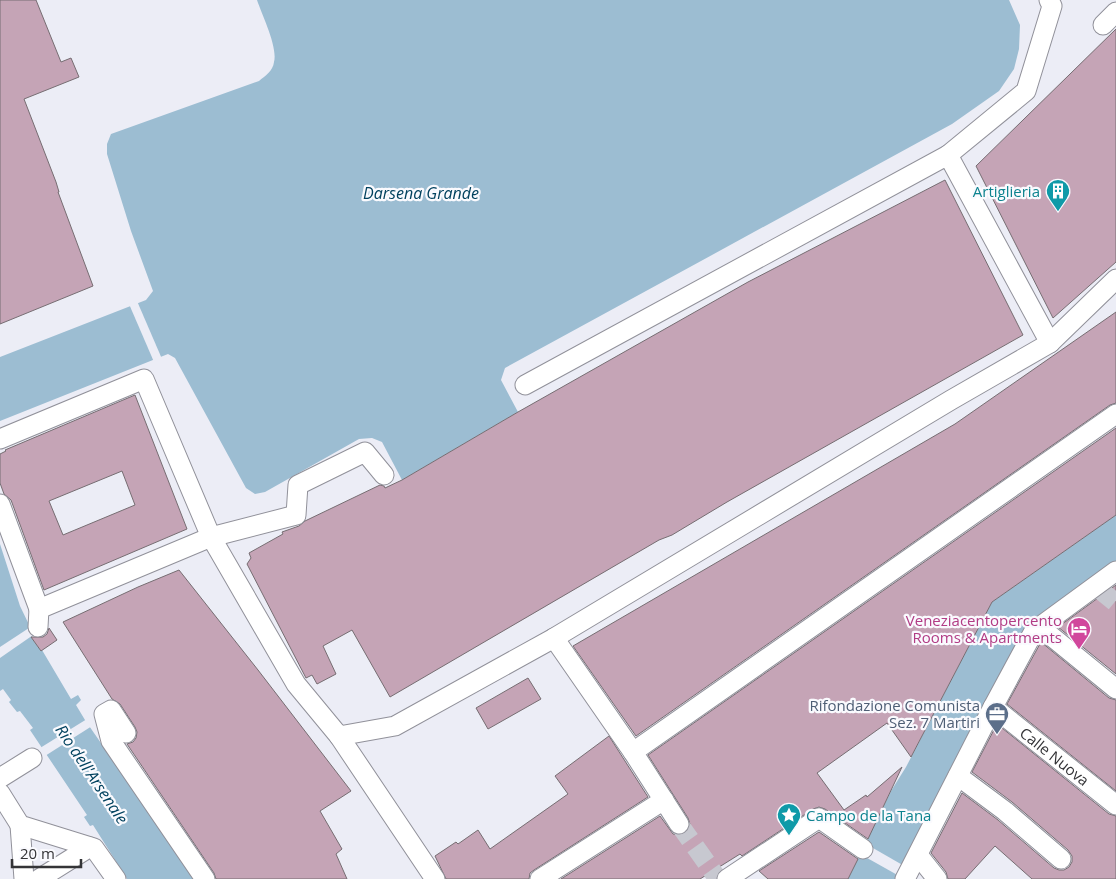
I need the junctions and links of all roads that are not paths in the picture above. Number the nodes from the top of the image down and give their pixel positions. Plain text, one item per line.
1 (1049, 0) edge
2 (948, 155) junction
3 (1116, 279) edge
4 (1050, 343) junction
5 (525, 385) dead end
6 (1116, 414) edge
7 (0, 439) edge
8 (384, 476) dead end
9 (0, 504) edge
10 (211, 537) junction
11 (1116, 571) edge
12 (1040, 627) junction
13 (554, 638) junction
14 (1116, 689) edge
15 (993, 707) junction
16 (120, 733) dead end
17 (339, 736) junction
18 (633, 752) junction
19 (32, 758) dead end
20 (0, 778) edge
21 (961, 778) junction
22 (0, 793) edge
23 (664, 800) junction
24 (1116, 805) edge
25 (679, 824) tunnel mouth
26 (20, 825) junction
27 (92, 847) junction
28 (863, 849) dead end
29 (918, 855) junction
30 (1061, 859) dead end
31 (24, 879) edge
32 (39, 879) edge
33 (116, 879) edge
34 (205, 879) edge
35 (435, 879) edge
36 (540, 879) edge
37 (727, 879) edge
38 (905, 879) edge
39 (937, 879) edge

1 - 2 street
2 - 4 street
2 - 5 street
3 - 4 street
4 - 13 street
6 - 18 street
7 - 10 street
8 - 10 street
9 - 10 street
10 - 17 street
11 - 12 street
12 - 14 street
12 - 15 street
13 - 17 street
13 - 18 street
15 - 21 street
15 - 24 street, Calle Nuova
16 - 34 street
17 - 35 street
18 - 23 street
19 - 20 street
21 - 29 street
21 - 30 street
22 - 26 street
23 - 25 street
23 - 36 street
26 - 27 street
26 - 31 street
27 - 32 street
27 - 33 street
28 - 37 street
29 - 38 street
29 - 39 street

